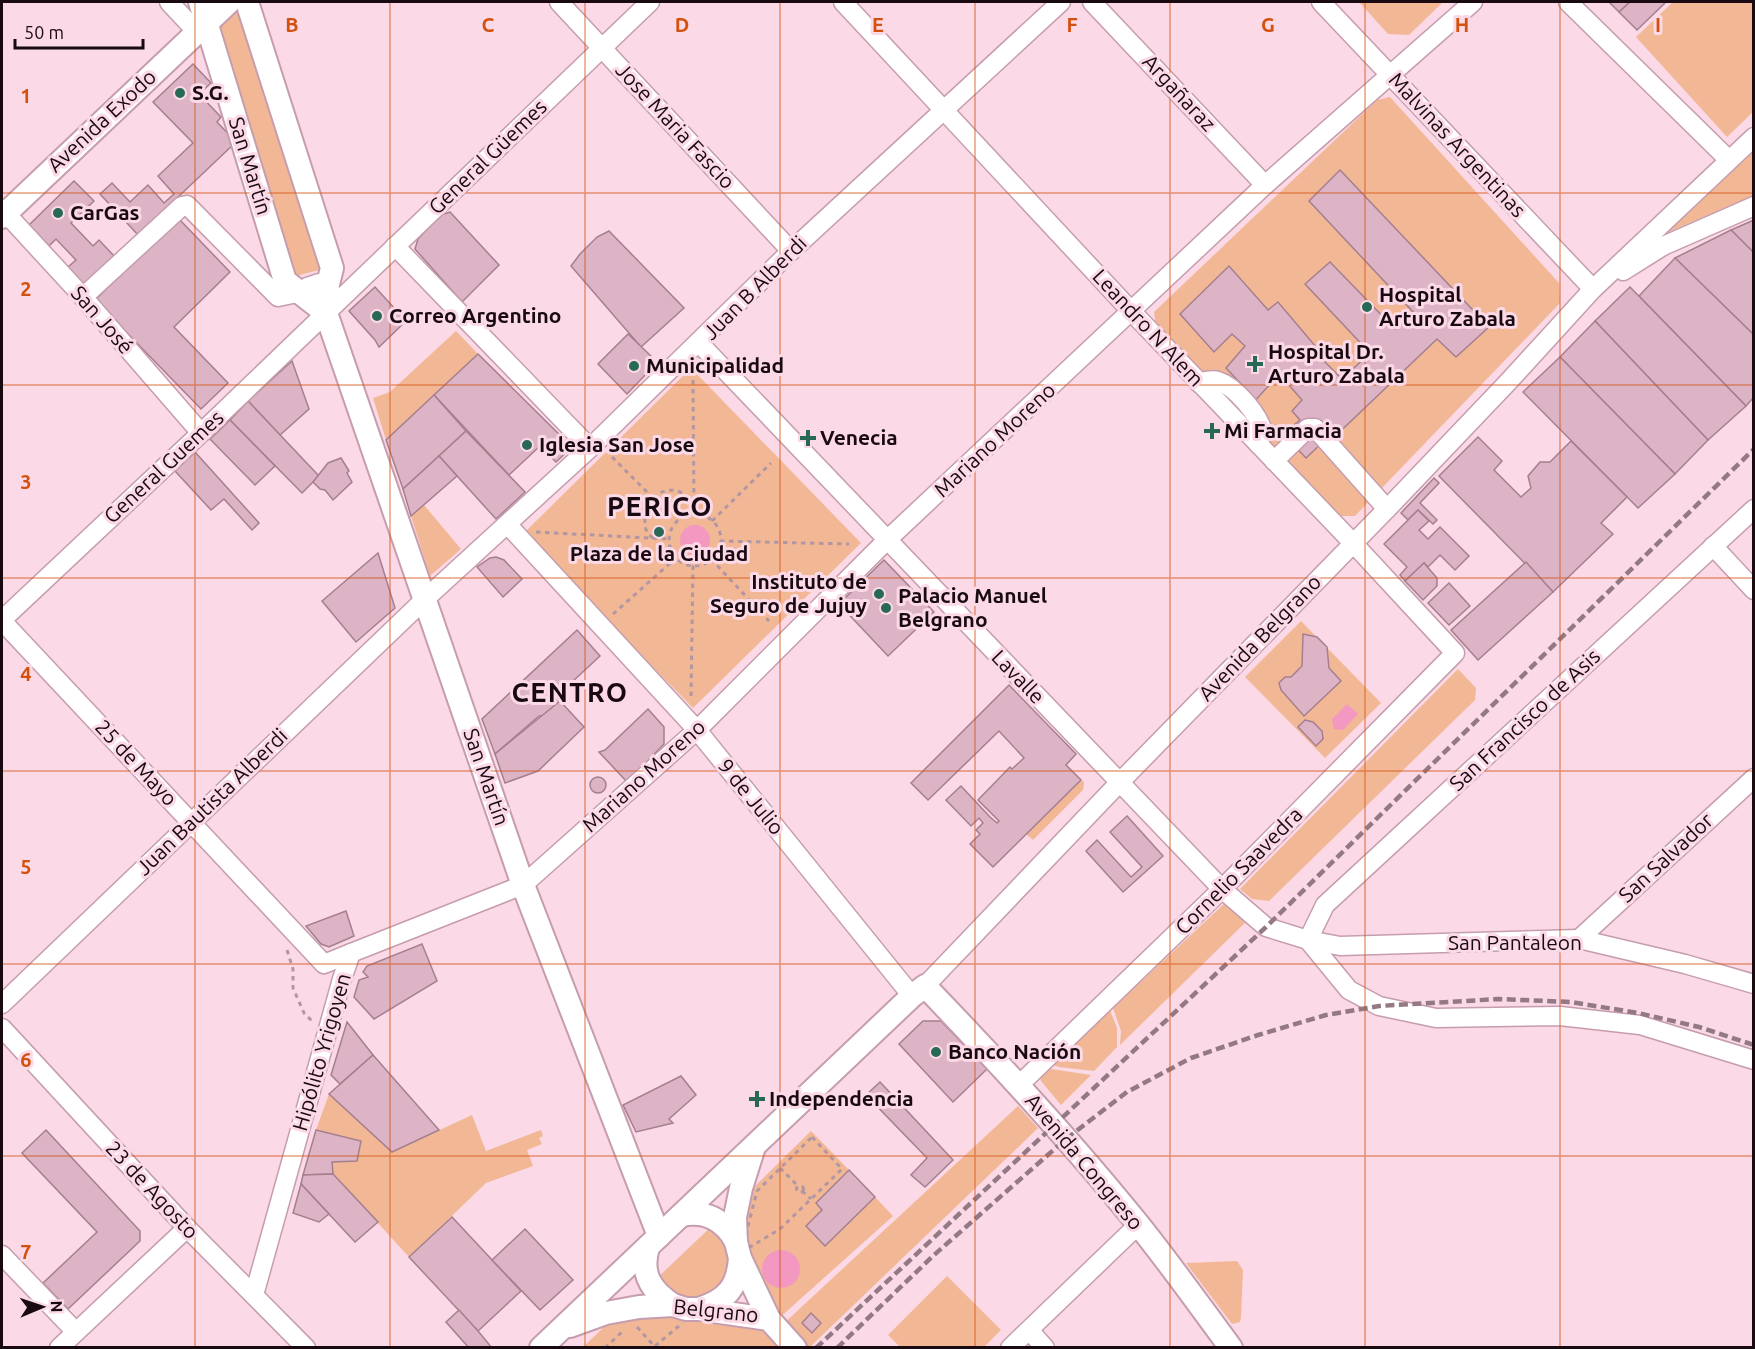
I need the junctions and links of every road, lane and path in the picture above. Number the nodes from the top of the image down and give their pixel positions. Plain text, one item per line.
1 (169, 2) edge
2 (200, 2) edge
3 (229, 2) edge
4 (247, 2) edge
5 (559, 2) edge
6 (650, 2) edge
7 (843, 2) edge
8 (1061, 2) edge
9 (1092, 2) edge
10 (1321, 2) edge
11 (1473, 2) edge
12 (1568, 2) edge
13 (202, 28) junction
14 (602, 47) junction
15 (1389, 74) junction
16 (944, 110) junction
17 (1754, 137) edge
18 (1728, 159) junction
19 (1265, 185) junction
20 (1754, 206) edge
21 (3, 213) edge
22 (394, 246) junction
23 (791, 251) junction
24 (328, 284) junction
25 (1593, 289) junction
26 (302, 292) junction
27 (83, 297) junction
28 (1132, 312) junction
29 (326, 313) junction
30 (699, 343) junction
31 (693, 380) dead end
32 (201, 433) junction
33 (590, 448) junction
34 (612, 457) dead end
35 (1274, 460) junction
36 (771, 463) dead end
37 (652, 497) junction
38 (694, 507) junction
39 (1387, 509) junction
40 (1754, 509) edge
41 (694, 514) junction
42 (712, 520) junction
43 (508, 525) junction
44 (535, 532) dead end
45 (655, 539) junction
46 (669, 539) junction
47 (887, 540) junction
48 (720, 541) junction
49 (1353, 543) junction
50 (849, 544) dead end
51 (1713, 546) junction
52 (676, 558) junction
53 (711, 559) junction
54 (693, 565) junction
55 (1754, 590) edge
56 (424, 600) junction
57 (613, 614) dead end
58 (2, 621) edge
59 (769, 621) dead end
60 (1455, 653) joint
61 (691, 696) dead end
62 (697, 730) junction
63 (1754, 777) edge
64 (1119, 783) junction
65 (191, 822) junction
66 (523, 885) junction
67 (1222, 889) junction
68 (1266, 927) joint
69 (1580, 939) junction
70 (1308, 940) junction
71 (285, 943) dead end
72 (351, 953) junction
73 (324, 964) junction
74 (342, 979) junction
75 (1754, 984) edge
76 (919, 991) junction
77 (2, 1004) edge
78 (2, 1028) edge
79 (318, 1028) dead end
80 (1754, 1060) edge
81 (1019, 1085) junction
82 (755, 1146) junction
83 (780, 1168) junction
84 (810, 1199) junction
85 (682, 1215) junction
86 (1138, 1224) junction
87 (187, 1228) junction
88 (653, 1242) junction
89 (738, 1250) junction
90 (2, 1255) edge
91 (254, 1295) junction
92 (686, 1311) junction
93 (769, 1319) junction
94 (632, 1322) dead end
95 (626, 1328) dead end
96 (560, 1330) junction
97 (1029, 1330) junction
98 (76, 1332) junction
99 (59, 1347) edge
100 (306, 1347) edge
101 (541, 1347) edge
102 (605, 1347) edge
103 (656, 1347) edge
104 (795, 1347) edge
105 (1010, 1347) edge
106 (1045, 1347) edge
107 (1231, 1347) edge

1 - 13 street
2 - 13 main road, San Martín
3 - 13 main road, Avenida Exodo
4 - 24 main road, San Martín
5 - 14 street, Jose Maria Fascio
6 - 14 street, General Güemes
7 - 16 street, Leandro N Alem
8 - 16 street, Juan B Alberdi
9 - 19 street, Argañaraz
10 - 15 street, Malvinas Argentinas
11 - 15 street, Mariano Moreno
12 - 18 street
13 - 21 main road, Avenida Exodo
13 - 26 main road, San Martín
14 - 22 street, General Güemes
14 - 23 street, Jose Maria Fascio
15 - 19 street, Mariano Moreno
15 - 25 street, Malvinas Argentinas
16 - 23 street, Juan B Alberdi
16 - 28 street, Leandro N Alem
17 - 18 street
18 - 25 street
19 - 28 street, Mariano Moreno
20 - 25 street
21 - 27 street, San José
22 - 29 street, General Güemes
22 - 33 street
23 - 30 street, Juan B Alberdi
24 - 26 street
24 - 29 main road, San Martín
25 - 39 street, Avenida Belgrano
26 - 27 street
26 - 29 main road, San Martín
27 - 32 street, San José
28 - 35 street, Leandro N Alem
28 - 47 street, Mariano Moreno
29 - 32 street, General Guemes
29 - 56 main road, San Martín
30 - 33 street, Juan B Alberdi
30 - 47 street, Lavalle
31 - 38 path
32 - 58 street, General Guemes
33 - 43 street, Juan B Alberdi
34 - 37 path
35 - 39 street
35 - 49 street, Leandro N Alem
36 - 42 path
37 - 38 path
37 - 45 path
38 - 41 path
39 - 49 street, Avenida Belgrano
40 - 51 street, San Francisco de Asis
41 - 42 path
41 - 46 path
42 - 48 path
43 - 56 street, Juan B Alberdi
43 - 62 street, 9 de Julio
44 - 45 path
45 - 46 path
46 - 52 path
47 - 62 street, Mariano Moreno
47 - 64 street, Lavalle
48 - 50 path
48 - 53 path
49 - 60 street, Leandro N Alem
49 - 64 street, Avenida Belgrano
51 - 55 street
51 - 70 street, San Francisco de Asis
52 - 54 path
52 - 57 path
53 - 54 path
53 - 59 path
54 - 61 path
56 - 65 street, Juan Bautista Alberdi
56 - 66 main road, San Martín
58 - 65 street, 25 de Mayo
60 - 67 street, Cornelio Saavedra
62 - 66 street, Mariano Moreno
62 - 76 street, 9 de Julio
63 - 69 street, San Salvador
64 - 67 street, Lavalle
64 - 76 street, Avenida Belgrano
65 - 73 street, 25 de Mayo
65 - 77 street, Juan Bautista Alberdi
66 - 72 street, Hipólito Yrigoyen
66 - 88 main road, San Martín
67 - 68 street, Lavalle
67 - 81 street, Cornelio Saavedra
68 - 70 street, San Pantaleon
69 - 70 street, San Pantaleon
69 - 75 street, San Pantaleon
70 - 80 street
71 - 79 path
72 - 73 street
72 - 74 street, Hipólito Yrigoyen
73 - 74 street, 25 de Mayo
74 - 91 street, Hipólito Yrigoyen
76 - 81 main road, Avenida Congreso
76 - 82 main road, Belgrano
78 - 87 street, 23 de Agosto
81 - 86 main road, Avenida Congreso
82 - 85 main road, Belgrano
82 - 89 main road, Belgrano
83 - 84 path
83 - 84 path
83 - 84 path
85 - 88 main road, Belgrano
85 - 89 main road
86 - 97 street
86 - 107 main road, Avenida Congreso
87 - 91 street, 23 de Agosto
87 - 98 street
88 - 92 main road
88 - 96 main road, Belgrano
89 - 92 main road
89 - 93 main road, Belgrano
90 - 98 street
91 - 100 street, 23 de Agosto
92 - 93 main road, Belgrano
92 - 96 main road, Belgrano
92 - 103 path
93 - 104 main road
94 - 103 path
95 - 102 path
96 - 101 main road, Belgrano
97 - 105 street
97 - 106 street
98 - 99 street

